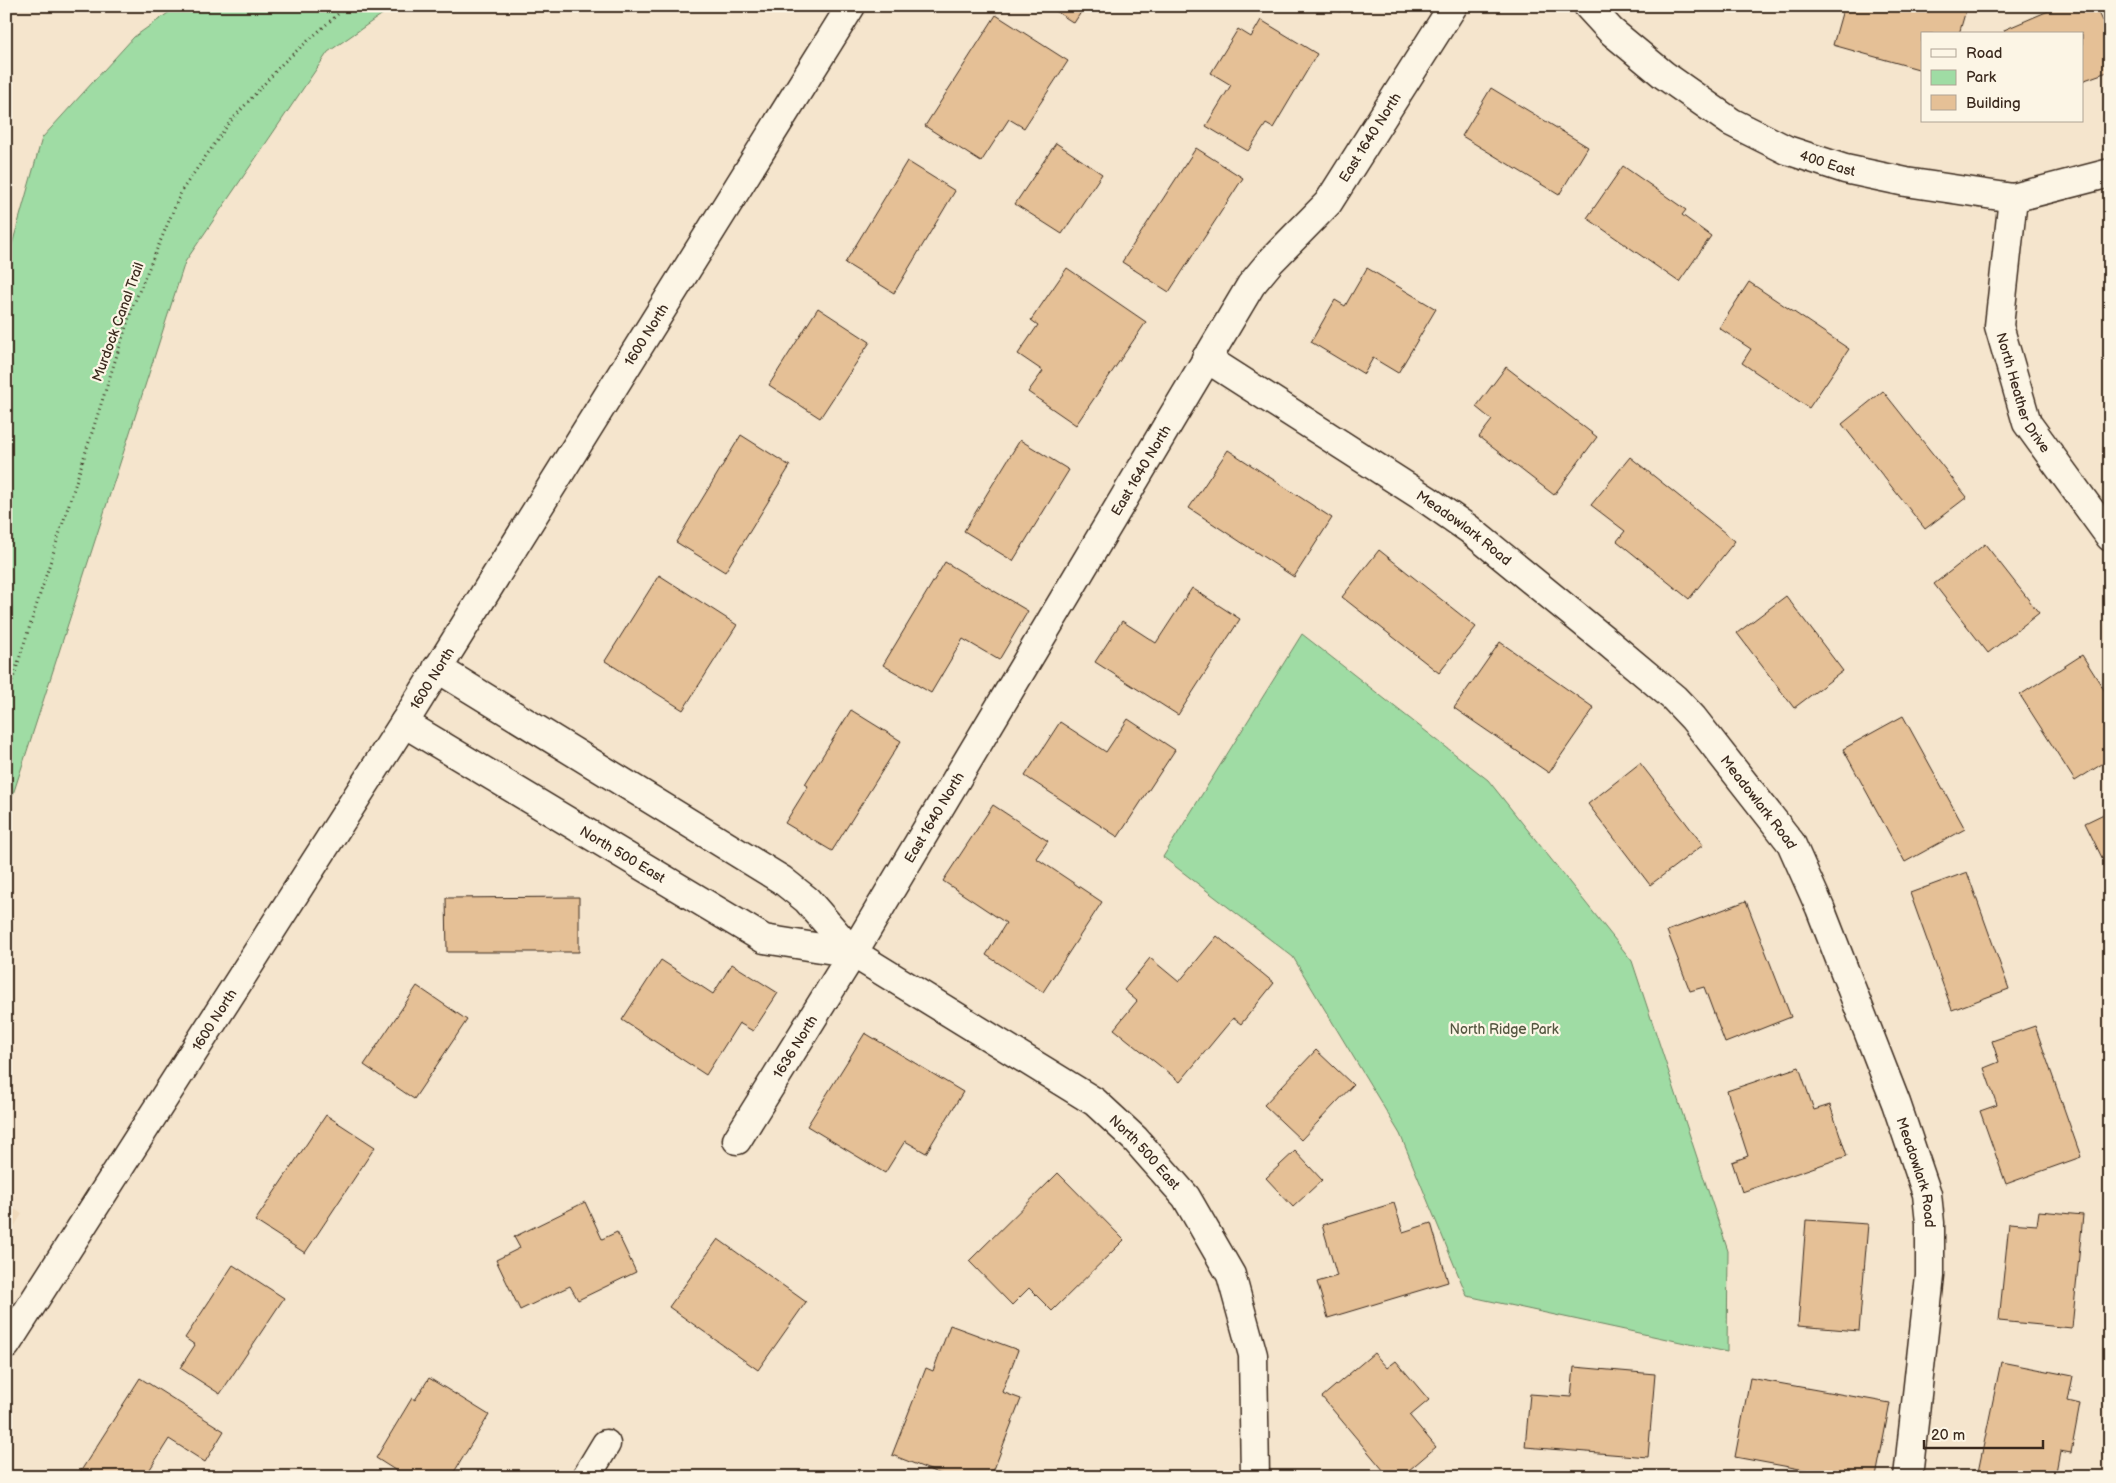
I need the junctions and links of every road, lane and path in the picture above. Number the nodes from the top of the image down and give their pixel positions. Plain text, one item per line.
1 (347, 6) edge
2 (851, 6) edge
3 (1454, 6) edge
4 (1588, 6) edge
5 (2110, 173) edge
6 (2013, 198) junction
7 (1206, 358) junction
8 (2110, 537) edge
9 (437, 668) junction
10 (6, 700) edge
11 (404, 723) junction
12 (853, 952) junction
13 (737, 1140) dead end
14 (6, 1345) edge
15 (606, 1444) dead end
16 (586, 1477) edge
17 (1255, 1477) edge
18 (1908, 1477) edge

1 - 10 path, Murdock Canal Trail
2 - 9 street, 1600 North
3 - 7 street, East 1640 North
4 - 6 street, 400 East
5 - 6 street, 400 East
6 - 8 street, North Heather Drive
7 - 12 street, East 1640 North
7 - 18 street, Meadowlark Road
9 - 11 street, 1600 North
9 - 12 street, North 500 East
11 - 12 street, North 500 East
11 - 14 street, 1600 North
12 - 13 street, 1636 North
12 - 17 street, North 500 East
15 - 16 street

